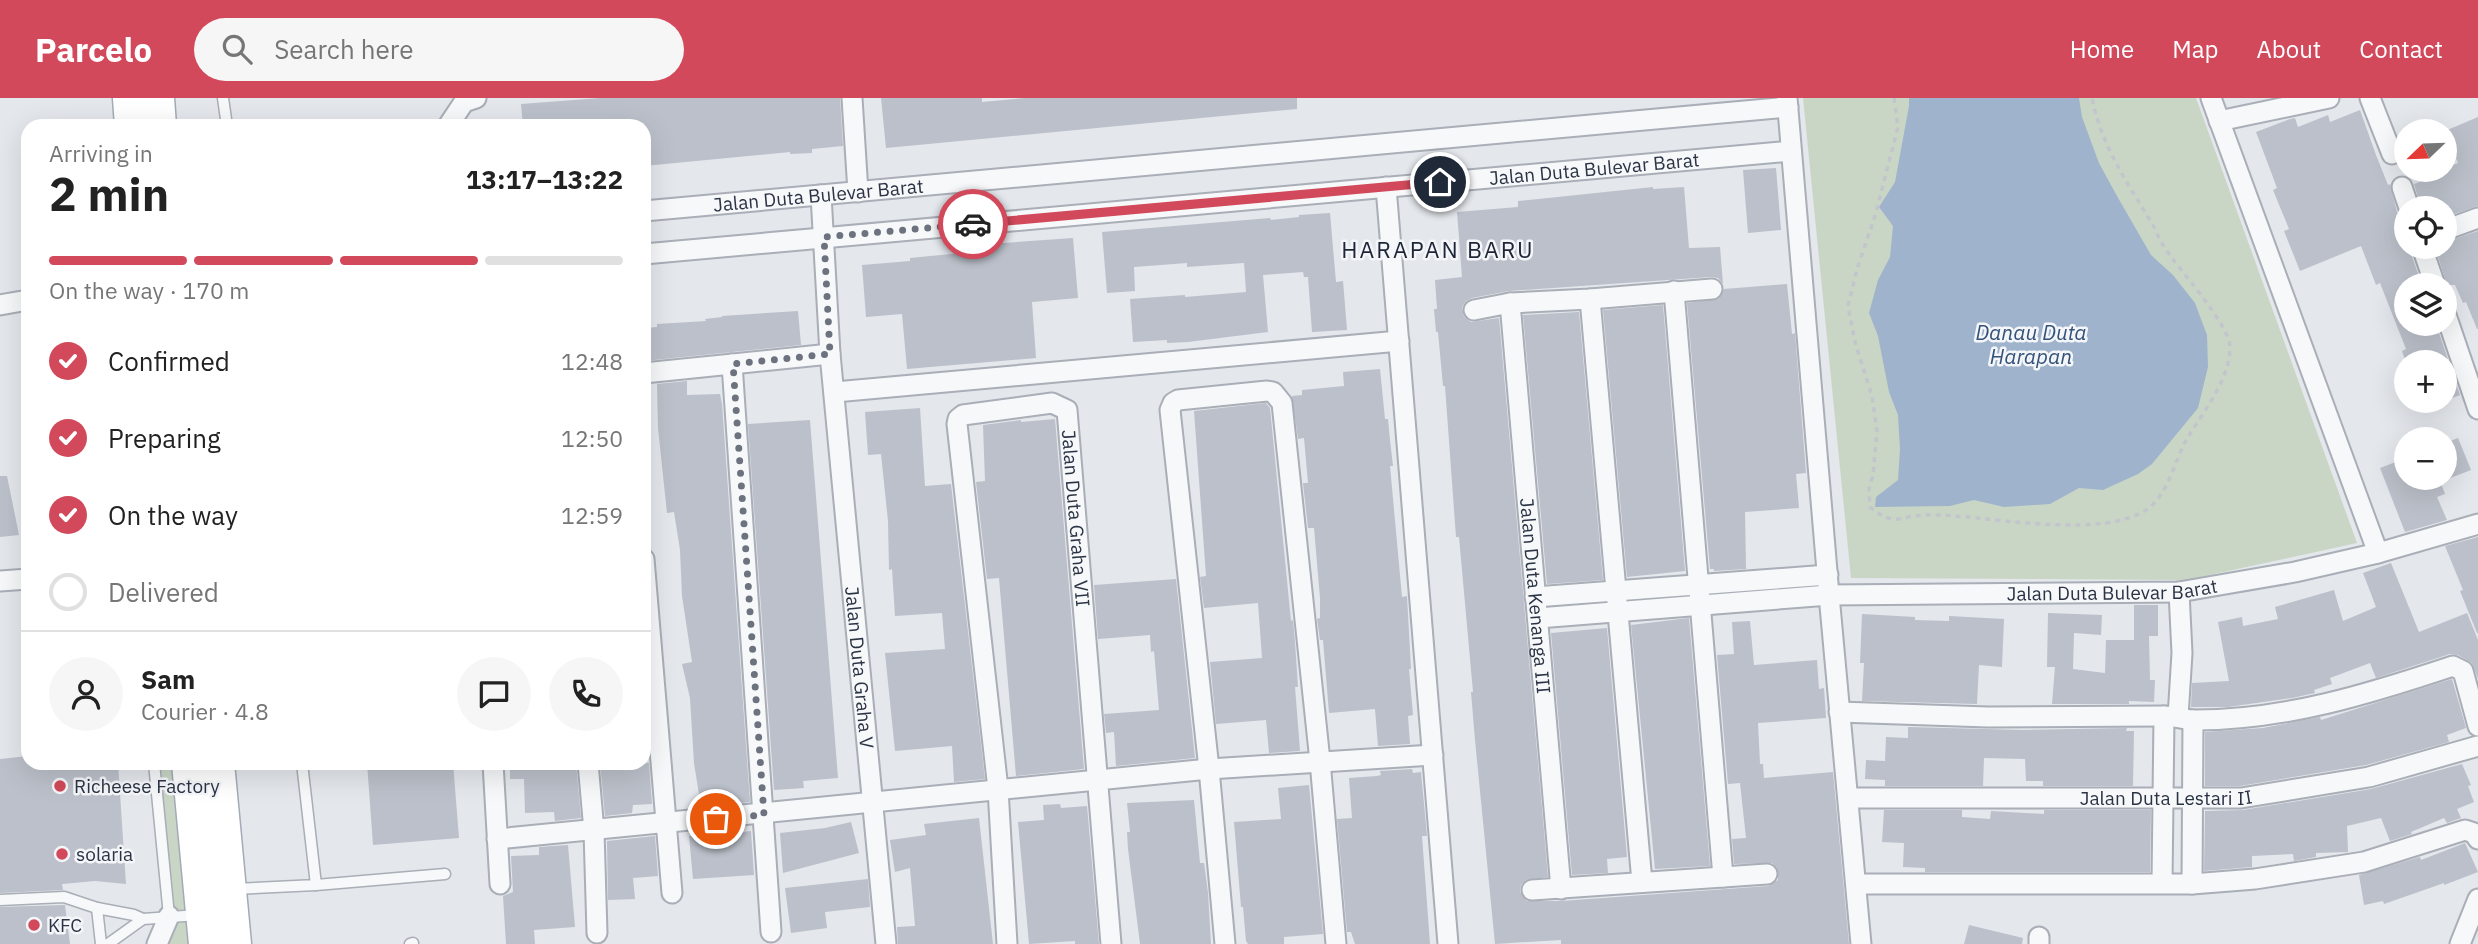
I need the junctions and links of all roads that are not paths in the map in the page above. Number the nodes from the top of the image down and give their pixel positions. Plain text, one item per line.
1 (129, 98) edge
2 (158, 98) edge
3 (223, 98) edge
4 (476, 98) edge
5 (852, 98) edge
6 (2211, 98) edge
7 (2329, 98) edge
8 (2370, 98) edge
9 (1787, 103) edge
10 (130, 119) edge
11 (160, 119) edge
12 (226, 119) edge
13 (453, 119) edge
14 (2219, 121) junction
15 (1791, 150) junction
16 (2392, 154) dead end
17 (1386, 187) junction
18 (2402, 187) dead end
19 (858, 192) junction
20 (2405, 196) edge
21 (821, 198) junction
22 (651, 210) edge
23 (2478, 218) edge
24 (2457, 226) edge
25 (824, 233) junction
26 (651, 253) edge
27 (1712, 289) dead end
28 (1674, 291) junction
29 (1590, 299) junction
30 (21, 301) edge
31 (1510, 303) junction
32 (0, 305) edge
33 (1474, 310) dead end
34 (2457, 332) edge
35 (1399, 341) junction
36 (2469, 353) edge
37 (830, 354) junction
38 (733, 364) junction
39 (651, 372) edge
40 (835, 392) junction
41 (2478, 409) edge
42 (2478, 524) edge
43 (2378, 553) junction
44 (1828, 575) junction
45 (21, 580) edge
46 (0, 582) edge
47 (1700, 584) junction
48 (1616, 591) junction
49 (2179, 592) junction
50 (1829, 595) junction
51 (1535, 597) junction
52 (1702, 605) junction
53 (1618, 612) junction
54 (1538, 618) junction
55 (651, 640) edge
56 (1839, 712) junction
57 (2178, 718) junction
58 (2478, 726) edge
59 (2478, 746) edge
60 (1433, 755) junction
61 (1320, 761) junction
62 (1209, 769) junction
63 (155, 770) edge
64 (189, 770) edge
65 (219, 770) edge
66 (303, 770) edge
67 (493, 770) edge
68 (589, 770) edge
69 (1098, 781) junction
70 (998, 789) junction
71 (1849, 798) junction
72 (2164, 798) junction
73 (2193, 798) junction
74 (873, 802) junction
75 (764, 815) junction
76 (667, 824) junction
77 (594, 831) junction
78 (498, 839) junction
79 (2478, 839) edge
80 (445, 874) dead end
81 (1768, 874) dead end
82 (1723, 877) junction
83 (1642, 882) junction
84 (2162, 883) junction
85 (500, 884) dead end
86 (1856, 884) junction
87 (2192, 884) junction
88 (316, 885) junction
89 (230, 889) junction
90 (1562, 889) junction
91 (1532, 890) dead end
92 (672, 893) dead end
93 (2478, 899) edge
94 (0, 900) edge
95 (97, 908) junction
96 (169, 916) junction
97 (143, 919) junction
98 (204, 929) edge
99 (771, 932) dead end
100 (597, 933) dead end
101 (101, 944) edge
102 (108, 944) edge
103 (157, 944) edge
104 (235, 944) edge
105 (886, 944) edge
106 (1007, 944) edge
107 (1111, 944) edge
108 (1225, 944) edge
109 (1336, 944) edge
110 (1448, 944) edge
111 (1861, 944) edge
112 (2460, 944) edge

1 - 10 main road
2 - 11 main road
3 - 12 lane
4 - 13 street
5 - 19 street
6 - 14 street
7 - 14 street
8 - 16 street
9 - 15 street, Jalan Duta Bulevar Barat
9 - 19 street, Jalan Duta Bulevar Barat
14 - 43 street
15 - 17 street, Jalan Duta Bulevar Barat
15 - 44 street, Jalan Duta Bulevar Barat
17 - 25 street, Jalan Duta Bulevar Barat
17 - 35 street
18 - 20 street
19 - 21 street, Jalan Duta Bulevar Barat
21 - 22 street, Jalan Duta Bulevar Barat
21 - 25 street, Jalan Duta Graha V
23 - 24 street
25 - 26 street, Jalan Duta Bulevar Barat
25 - 37 street, Jalan Duta Graha V
27 - 28 street
28 - 29 street
28 - 47 street
29 - 31 street
29 - 48 street
30 - 32 street
31 - 33 street
31 - 51 street, Jalan Duta Kenanga III
34 - 36 street
35 - 40 street
35 - 60 street
36 - 41 street
37 - 38 street
37 - 40 street, Jalan Duta Graha V
38 - 39 street
38 - 75 street
40 - 74 street, Jalan Duta Graha V
42 - 43 street, Jalan Duta Bulevar Barat
43 - 49 street, Jalan Duta Bulevar Barat
44 - 47 street
44 - 50 street, Jalan Duta Bulevar Barat
45 - 46 street
47 - 48 street
47 - 52 street
48 - 51 street
48 - 53 street
49 - 50 street, Jalan Duta Bulevar Barat
49 - 57 street
50 - 52 street
50 - 56 street
51 - 54 street, Jalan Duta Kenanga III
52 - 53 street
52 - 82 street
53 - 54 street
53 - 83 street
54 - 90 street, Jalan Duta Kenanga III
55 - 76 street
56 - 57 street
56 - 71 street
57 - 58 street
57 - 72 street
57 - 73 street
59 - 73 street, Jalan Duta Lestari II
60 - 61 street
60 - 110 street
61 - 62 street
61 - 62 street
61 - 109 street
62 - 69 street
62 - 108 street
63 - 96 lane
64 - 98 main road
65 - 89 main road
66 - 88 lane
67 - 78 street
68 - 77 street
69 - 70 street
69 - 70 street, Jalan Duta Graha VII
69 - 107 street, Jalan Duta Graha VII
70 - 74 street
70 - 106 street
71 - 72 street, Jalan Duta Lestari II
71 - 86 street
72 - 73 street, Jalan Duta Lestari II
72 - 84 street
73 - 87 street
74 - 75 street
74 - 105 street, Jalan Duta Graha V
75 - 76 street
75 - 99 street
76 - 77 street
76 - 92 street
77 - 78 street
77 - 100 street
78 - 85 street
79 - 87 street
80 - 88 lane
81 - 82 street
82 - 83 street
83 - 90 street
84 - 86 street
84 - 87 street
86 - 111 street
88 - 89 lane
89 - 104 main road
90 - 91 street
93 - 112 street
94 - 95 lane
95 - 97 lane
95 - 101 lane
96 - 97 lane
96 - 98 lane
96 - 103 street
97 - 102 lane

